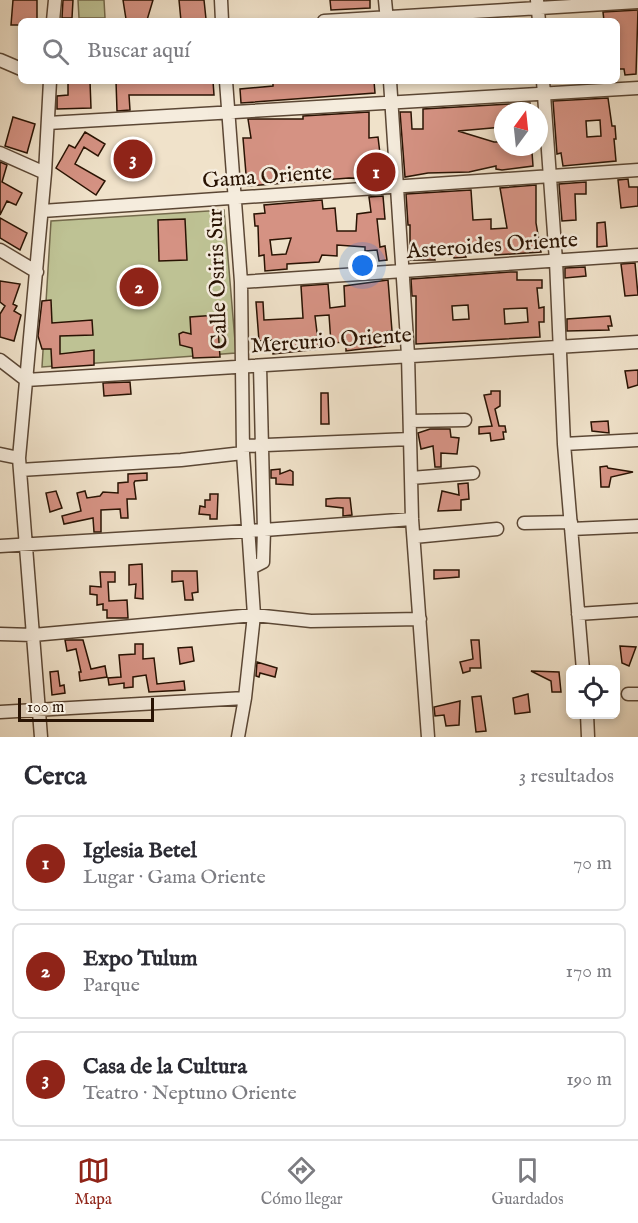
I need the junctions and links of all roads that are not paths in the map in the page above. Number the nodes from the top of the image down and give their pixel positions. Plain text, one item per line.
1 (55, 0) edge
2 (221, 0) edge
3 (385, 0) edge
4 (638, 2) edge
5 (538, 10) edge
6 (53, 18) edge
7 (222, 18) edge
8 (386, 18) edge
9 (403, 18) edge
10 (0, 60) edge
11 (18, 68) edge
12 (49, 84) edge
13 (226, 84) edge
14 (390, 84) edge
15 (543, 84) edge
16 (638, 88) edge
17 (544, 94) junction
18 (391, 103) junction
19 (228, 112) junction
20 (48, 123) junction
21 (0, 153) edge
22 (638, 170) edge
23 (45, 173) junction
24 (550, 176) junction
25 (397, 187) junction
26 (234, 198) junction
27 (42, 211) junction
28 (0, 250) edge
29 (638, 255) edge
30 (556, 261) junction
31 (37, 272) junction
32 (403, 272) junction
33 (241, 282) junction
34 (638, 342) edge
35 (560, 347) junction
36 (408, 355) junction
37 (0, 360) edge
38 (260, 366) junction
39 (240, 367) junction
40 (26, 380) junction
41 (465, 420) dead end
42 (410, 421) junction
43 (410, 439) junction
44 (638, 440) edge
45 (564, 444) junction
46 (262, 446) junction
47 (243, 449) junction
48 (0, 454) edge
49 (20, 464) junction
50 (473, 473) dead end
51 (411, 478) junction
52 (412, 519) junction
53 (524, 523) dead end
54 (571, 526) junction
55 (638, 526) edge
56 (497, 529) dead end
57 (264, 530) junction
58 (248, 531) junction
59 (414, 537) junction
60 (26, 544) junction
61 (0, 546) edge
62 (251, 568) junction
63 (638, 610) edge
64 (578, 614) junction
65 (254, 615) junction
66 (420, 619) junction
67 (0, 634) edge
68 (33, 635) junction
69 (583, 665) edge
70 (245, 698) junction
71 (38, 709) junction
72 (0, 712) edge
73 (587, 719) edge
74 (41, 737) edge
75 (238, 737) edge
76 (429, 737) edge
77 (588, 737) edge

1 - 6 street
2 - 7 street
3 - 8 street
4 - 5 street
5 - 9 street
10 - 11 street
12 - 20 street
13 - 19 street, Calle Osiris Sur
14 - 18 street
15 - 17 street
16 - 17 street
17 - 18 street
17 - 24 street
18 - 19 street
18 - 25 street
19 - 20 street
19 - 26 street, Calle Osiris Sur
20 - 23 street
21 - 23 street
22 - 24 street, Gama Oriente
23 - 27 street
24 - 25 street, Gama Oriente
24 - 30 street
25 - 26 street, Gama Oriente
25 - 32 street
26 - 27 street, Gama Oriente
26 - 33 street, Calle Osiris Sur
27 - 31 street
28 - 31 street
29 - 30 street, Asteroides Oriente
30 - 32 street, Asteroides Oriente
30 - 35 street
31 - 40 street
32 - 33 street, Asteroides Oriente
32 - 36 street
33 - 39 street, Calle Osiris Sur
34 - 35 street, Mercurio Oriente
35 - 36 street, Mercurio Oriente
35 - 45 street
36 - 38 street, Mercurio Oriente
36 - 42 street
37 - 40 street
38 - 39 street, Mercurio Oriente
38 - 46 street
39 - 40 street, Mercurio Oriente
39 - 47 street, Calle Osiris Sur
40 - 49 street
41 - 42 street
42 - 43 street
43 - 46 street
43 - 51 street
44 - 45 street
45 - 54 street
46 - 47 street
46 - 57 street
47 - 49 street
47 - 58 street, Calle Osiris Sur
48 - 49 street
49 - 60 street
50 - 51 street
51 - 52 street
52 - 57 street
52 - 59 street
53 - 54 street
54 - 55 street
54 - 64 street
56 - 59 street
57 - 58 street
57 - 62 street
58 - 60 street
58 - 62 street, Calle Osiris Sur
59 - 66 street
60 - 61 street
60 - 68 street
62 - 65 street, Calle Osiris Sur
63 - 64 street
64 - 69 street
65 - 66 street
65 - 68 street
65 - 70 street, Calle Osiris Sur
66 - 76 street
67 - 68 street
68 - 71 street
70 - 71 street
70 - 75 street, Calle Osiris Sur
71 - 72 street
71 - 74 street
73 - 77 street

